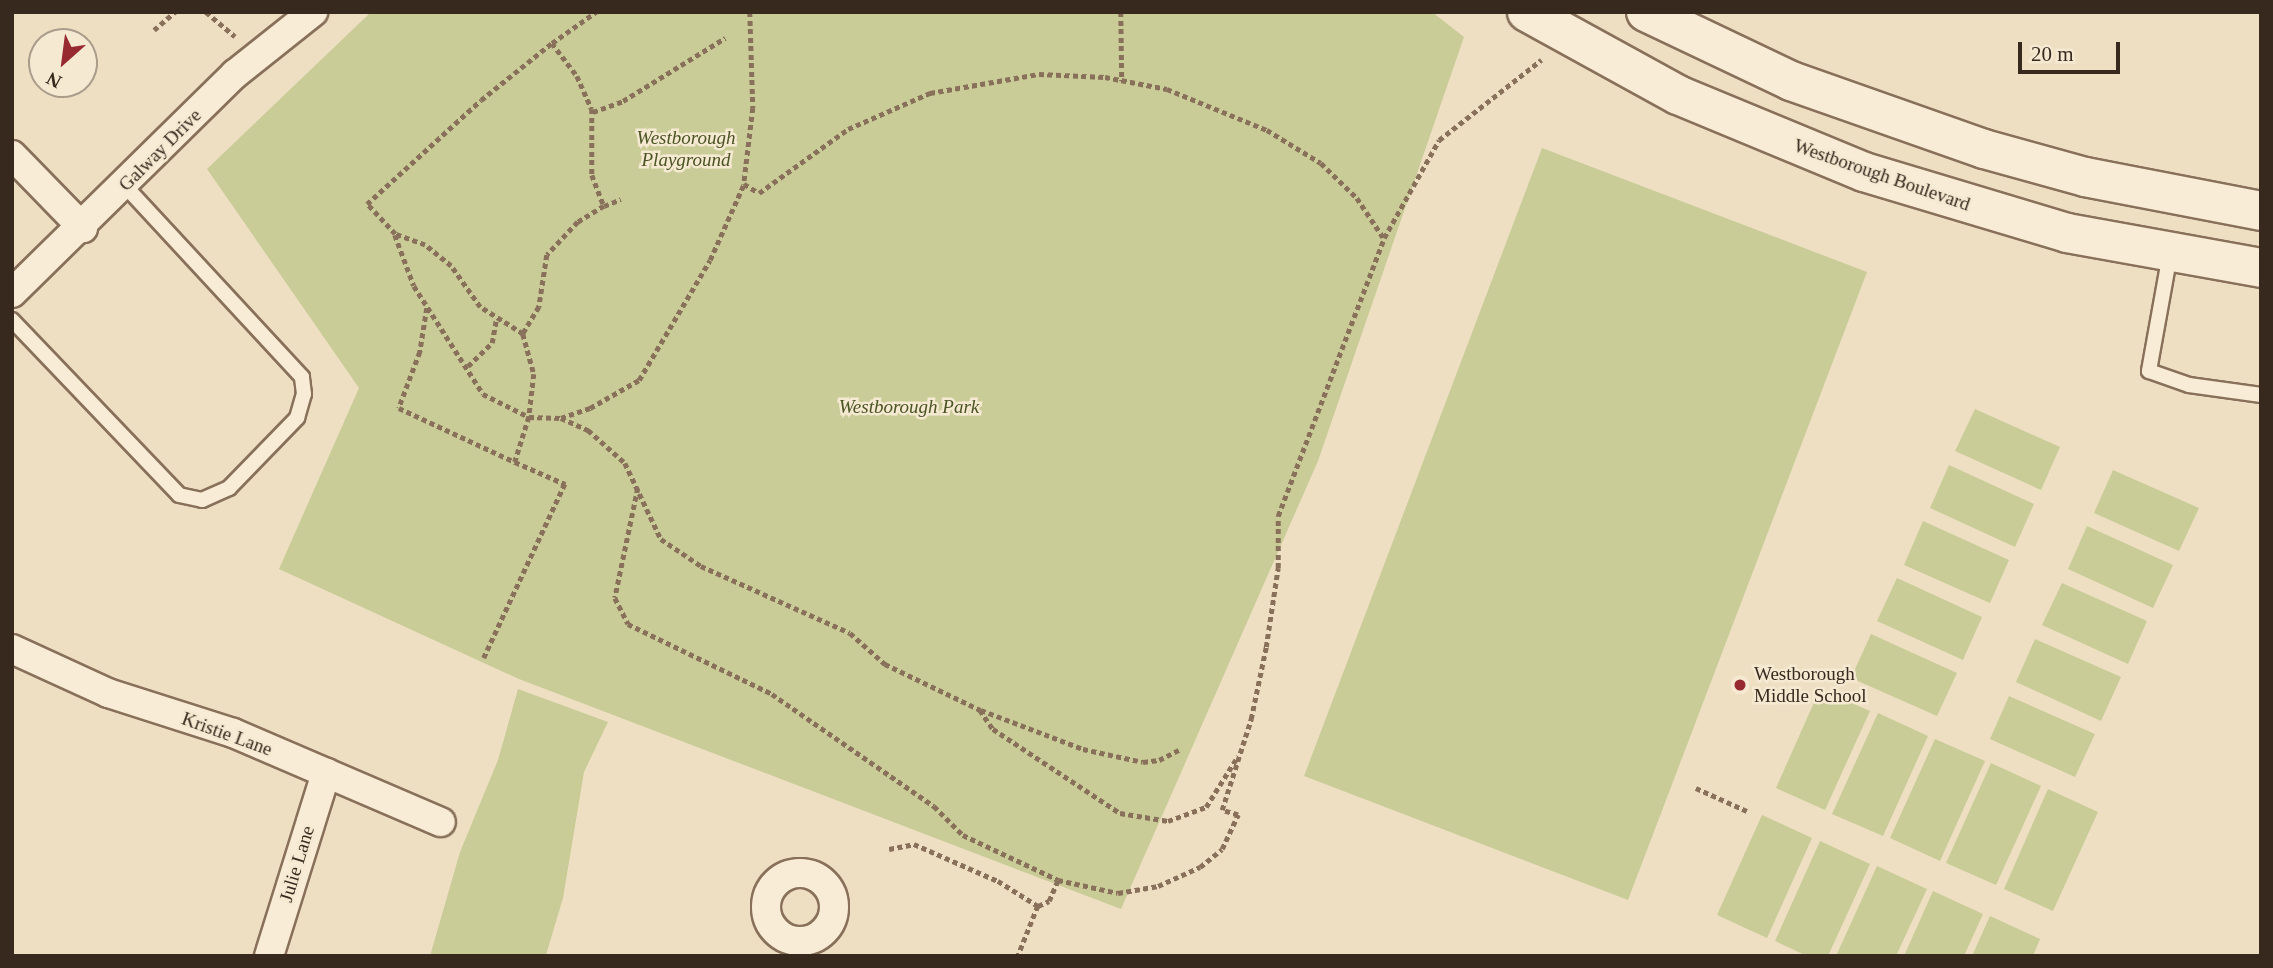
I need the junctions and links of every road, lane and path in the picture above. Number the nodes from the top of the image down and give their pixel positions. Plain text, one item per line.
1 (175, 12) edge
2 (206, 12) edge
3 (313, 12) edge
4 (596, 12) edge
5 (750, 12) edge
6 (1121, 12) edge
7 (1527, 12) edge
8 (1646, 12) edge
9 (154, 30) dead end
10 (725, 38) dead end
11 (242, 41) dead end
12 (552, 43) junction
13 (1541, 60) dead end
14 (1122, 80) junction
15 (593, 112) junction
16 (12, 155) edge
17 (744, 184) junction
18 (125, 187) junction
19 (621, 199) dead end
20 (604, 206) junction
21 (2261, 211) edge
22 (83, 228) junction
23 (395, 234) junction
24 (1384, 238) junction
25 (2169, 254) junction
26 (2261, 268) edge
27 (12, 293) edge
28 (427, 307) junction
29 (12, 320) edge
30 (496, 320) junction
31 (523, 334) junction
32 (468, 366) junction
33 (2261, 395) edge
34 (529, 418) junction
35 (561, 418) junction
36 (515, 462) junction
37 (638, 488) junction
38 (12, 649) edge
39 (484, 658) dead end
40 (980, 710) junction
41 (1181, 749) dead end
42 (1243, 750) junction
43 (326, 773) junction
44 (1696, 788) dead end
45 (1747, 811) dead end
46 (441, 822) dead end
47 (889, 849) dead end
48 (1058, 880) junction
49 (1038, 906) junction
50 (269, 956) edge
51 (1018, 956) edge

1 - 9 path
2 - 11 path
3 - 18 street, Galway Drive
4 - 12 path
5 - 17 path
6 - 14 path
7 - 25 main road, Westborough Boulevard
8 - 21 main road
10 - 15 path
12 - 15 path
12 - 23 path
13 - 24 path
14 - 17 path
14 - 24 path
15 - 20 path
16 - 22 street
17 - 35 path
18 - 22 street, Galway Drive
18 - 29 lane
19 - 20 path
20 - 31 path
22 - 27 street, Galway Drive
23 - 28 path
23 - 30 path
24 - 42 path
25 - 26 main road, Westborough Boulevard
25 - 33 lane
28 - 32 path
28 - 36 path
30 - 31 path
30 - 32 path
31 - 34 path
32 - 34 path
34 - 35 path
34 - 36 path
35 - 37 path
36 - 39 path
37 - 40 path
37 - 48 path
38 - 43 street, Kristie Lane
40 - 41 path
40 - 42 path
42 - 48 path
43 - 46 street, Kristie Lane
43 - 50 street, Julie Lane
44 - 45 path
47 - 49 path
48 - 49 path
49 - 51 path

